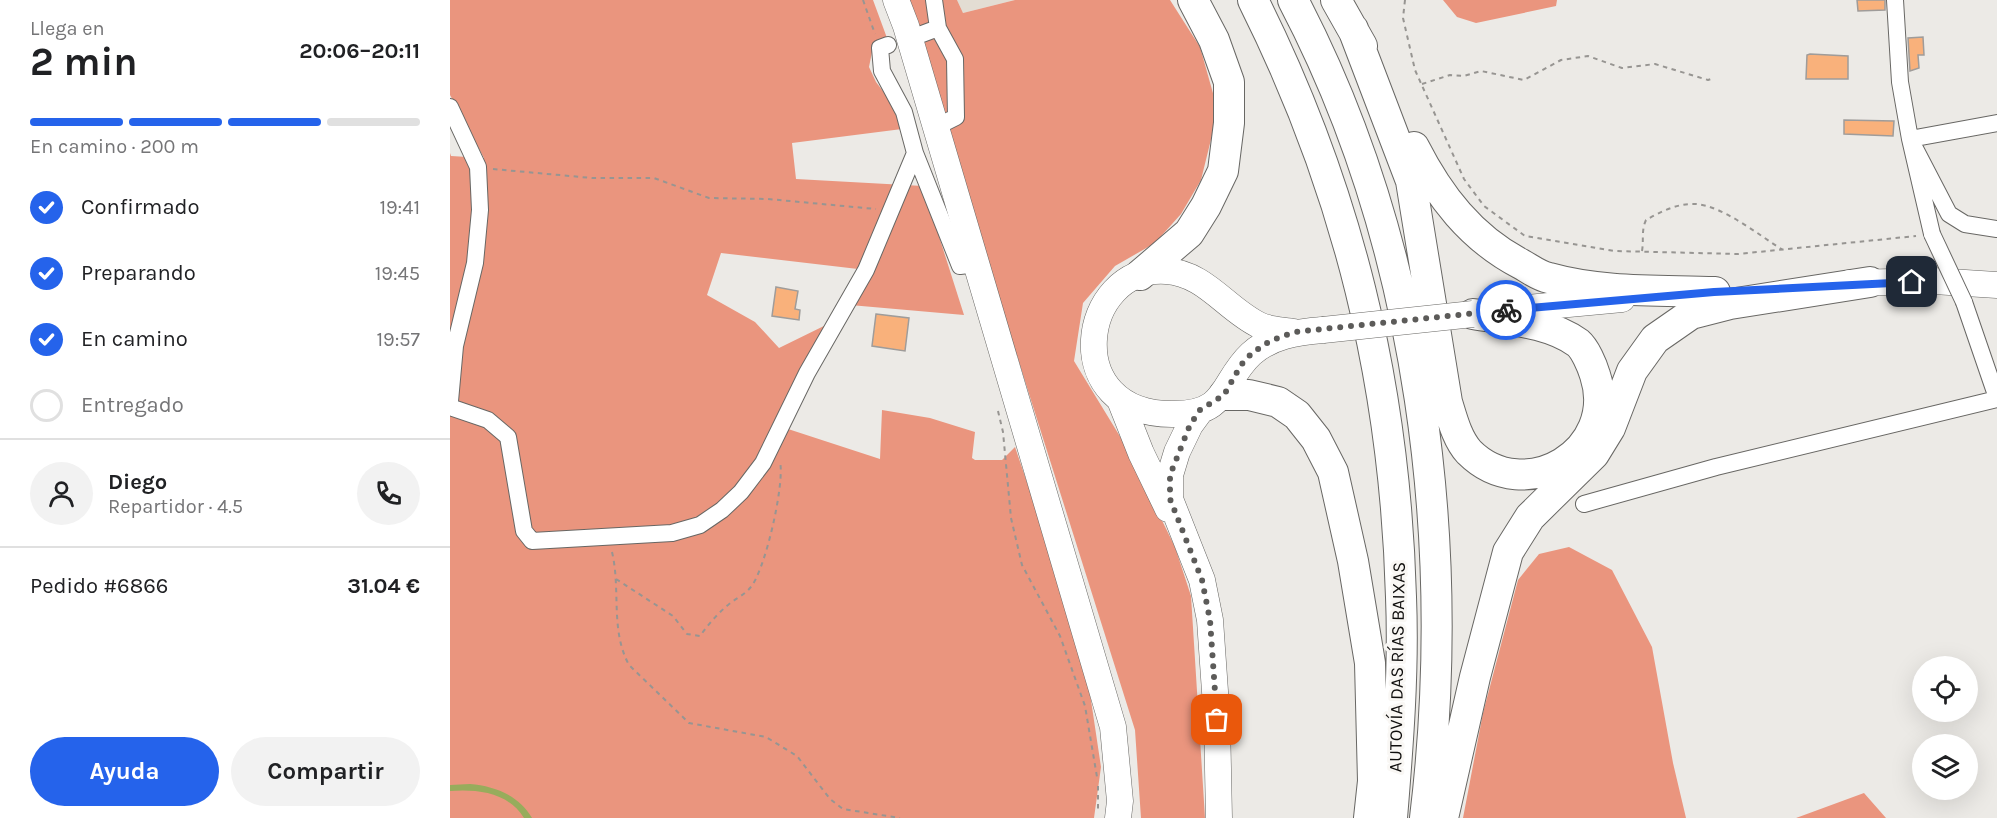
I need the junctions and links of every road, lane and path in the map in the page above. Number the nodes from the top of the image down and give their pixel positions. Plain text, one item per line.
1 (863, 0) edge
2 (896, 0) edge
3 (934, 0) edge
4 (1192, 0) edge
5 (1253, 0) edge
6 (1293, 0) edge
7 (1336, 0) edge
8 (1405, 0) edge
9 (1895, 0) edge
10 (938, 28) junction
11 (1353, 29) junction
12 (922, 34) dead end
13 (884, 46) joint
14 (1713, 78) dead end
15 (1422, 84) junction
16 (450, 107) edge
17 (1997, 123) edge
18 (936, 127) junction
19 (1910, 139) junction
20 (915, 153) junction
21 (478, 167) junction
22 (890, 211) junction
23 (1997, 229) edge
24 (1932, 234) junction
25 (1783, 250) junction
26 (1642, 251) junction
27 (976, 264) junction
28 (1140, 275) junction
29 (1870, 282) junction
30 (1997, 285) edge
31 (1714, 292) junction
32 (1473, 314) junction
33 (1294, 332) junction
34 (1992, 367) edge
35 (1997, 399) edge
36 (1120, 400) junction
37 (450, 401) edge
38 (1212, 402) junction
39 (450, 407) edge
40 (998, 410) dead end
41 (774, 440) junction
42 (1584, 504) dead end
43 (1182, 532) junction
44 (609, 535) junction
45 (616, 579) junction
46 (900, 818) edge
47 (1098, 818) edge
48 (1118, 818) edge
49 (1219, 818) edge
50 (1369, 818) edge
51 (1392, 818) edge
52 (1425, 818) edge
53 (1443, 818) edge

1 - 13 path
2 - 18 main road
3 - 10 street
4 - 28 highway
5 - 51 highway, AUTOVÍA DAS RÍAS BAIXAS
6 - 52 highway, AUTOVÍA DAS RÍAS BAIXAS
7 - 11 highway
8 - 15 path
9 - 19 street
10 - 12 street
10 - 18 street
11 - 31 highway
11 - 32 highway
13 - 20 street
14 - 15 path
15 - 26 path
16 - 21 street
17 - 19 street
18 - 27 main road
19 - 23 street
19 - 24 street
20 - 22 street
20 - 27 street
21 - 22 path
21 - 37 street
22 - 41 street
24 - 25 path
24 - 34 street, bridge
25 - 26 path
25 - 26 path
27 - 48 main road
28 - 33 main road
28 - 36 main road
29 - 30 main road
29 - 31 main road
29 - 53 highway
31 - 32 main road
32 - 33 main road, bridge
33 - 38 main road
34 - 35 street
35 - 42 street
36 - 38 main road
36 - 43 main road
38 - 43 main road
38 - 50 highway
39 - 44 street
40 - 47 path
41 - 44 street
41 - 45 path
43 - 49 main road
44 - 45 path
45 - 46 path

